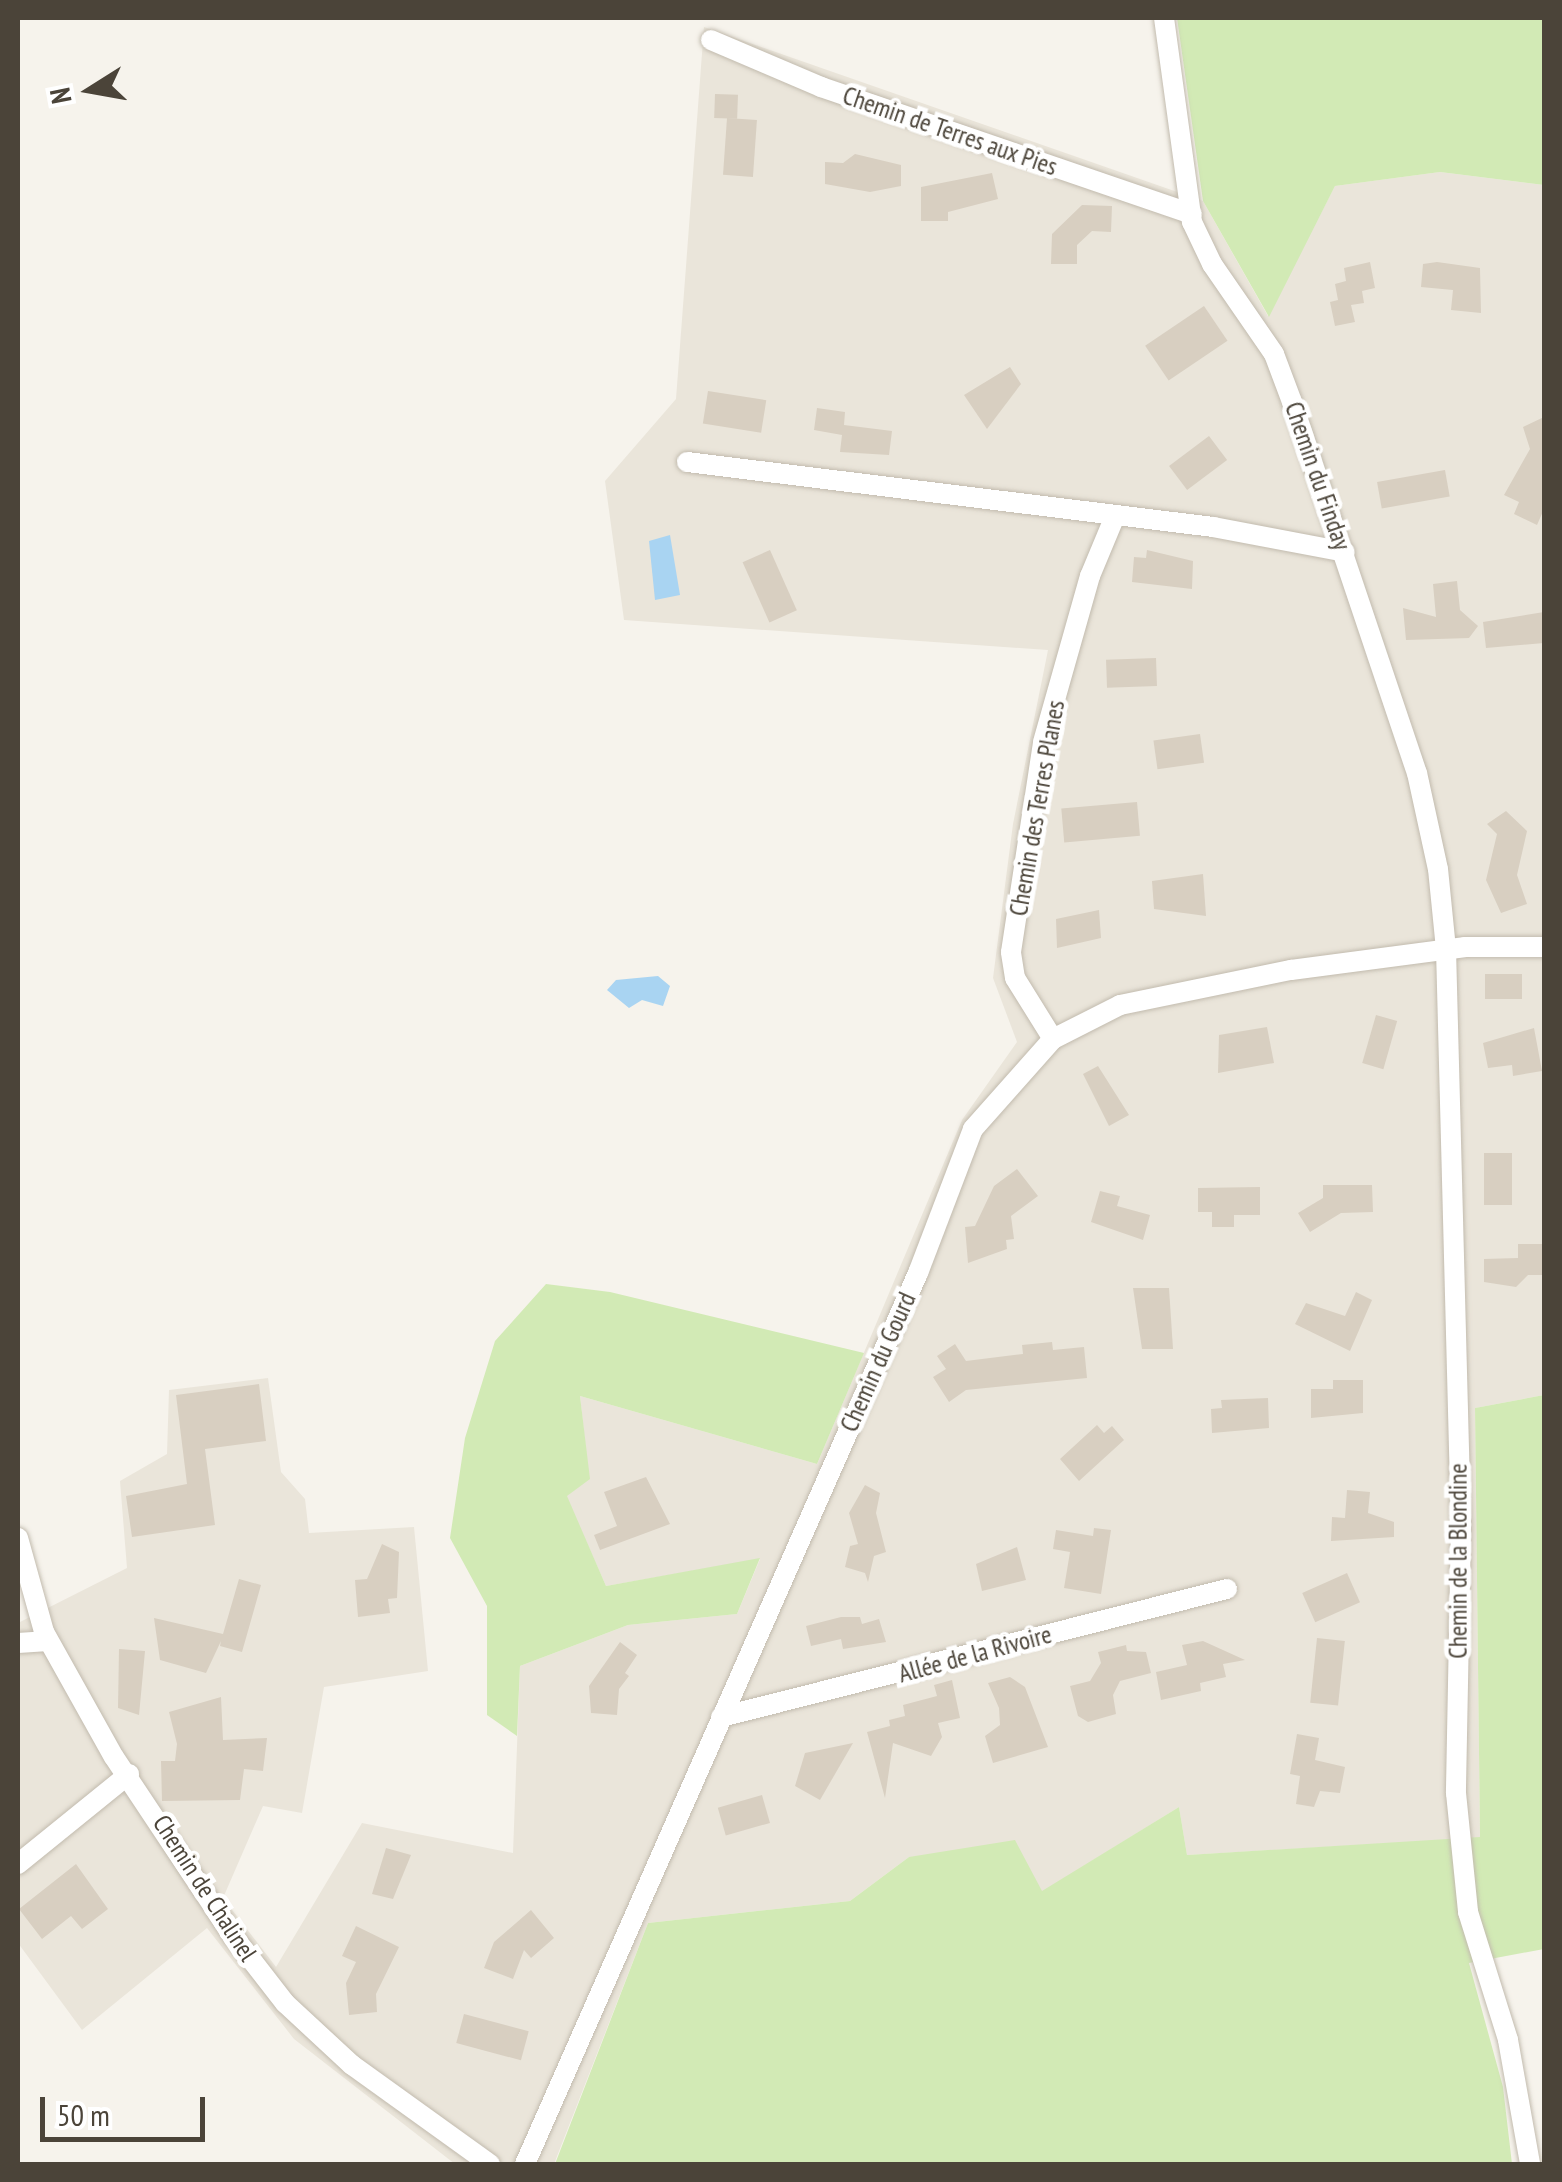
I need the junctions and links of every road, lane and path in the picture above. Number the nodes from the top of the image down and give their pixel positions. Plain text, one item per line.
1 (1164, 18) edge
2 (711, 40) dead end
3 (1192, 214) junction
4 (687, 462) dead end
5 (1116, 516) junction
6 (1345, 552) junction
7 (1544, 947) edge
8 (1446, 949) junction
9 (1052, 1039) junction
10 (18, 1538) edge
11 (1227, 1588) dead end
12 (48, 1641) junction
13 (18, 1643) edge
14 (722, 1717) junction
15 (129, 1774) junction
16 (18, 1864) edge
17 (490, 2164) edge
18 (525, 2164) edge
19 (1530, 2164) edge

1 - 3 street, Chemin du Finday
2 - 3 street, Chemin de Terres aux Pies
3 - 6 street, Chemin du Finday
4 - 5 street
5 - 6 street
5 - 9 street, Chemin des Terres Planes
6 - 8 street, Chemin du Finday
7 - 8 street, Chemin du Gourd
8 - 9 street, Chemin du Gourd
8 - 19 street, Chemin de la Blondine
9 - 14 street, Chemin du Gourd
10 - 12 street, Chemin de Chalinel
11 - 14 street, Allée de la Rivoire
12 - 13 street
12 - 15 street, Chemin de Chalinel
14 - 18 street, Chemin du Gourd
15 - 16 street
15 - 17 street, Chemin de Chalinel

